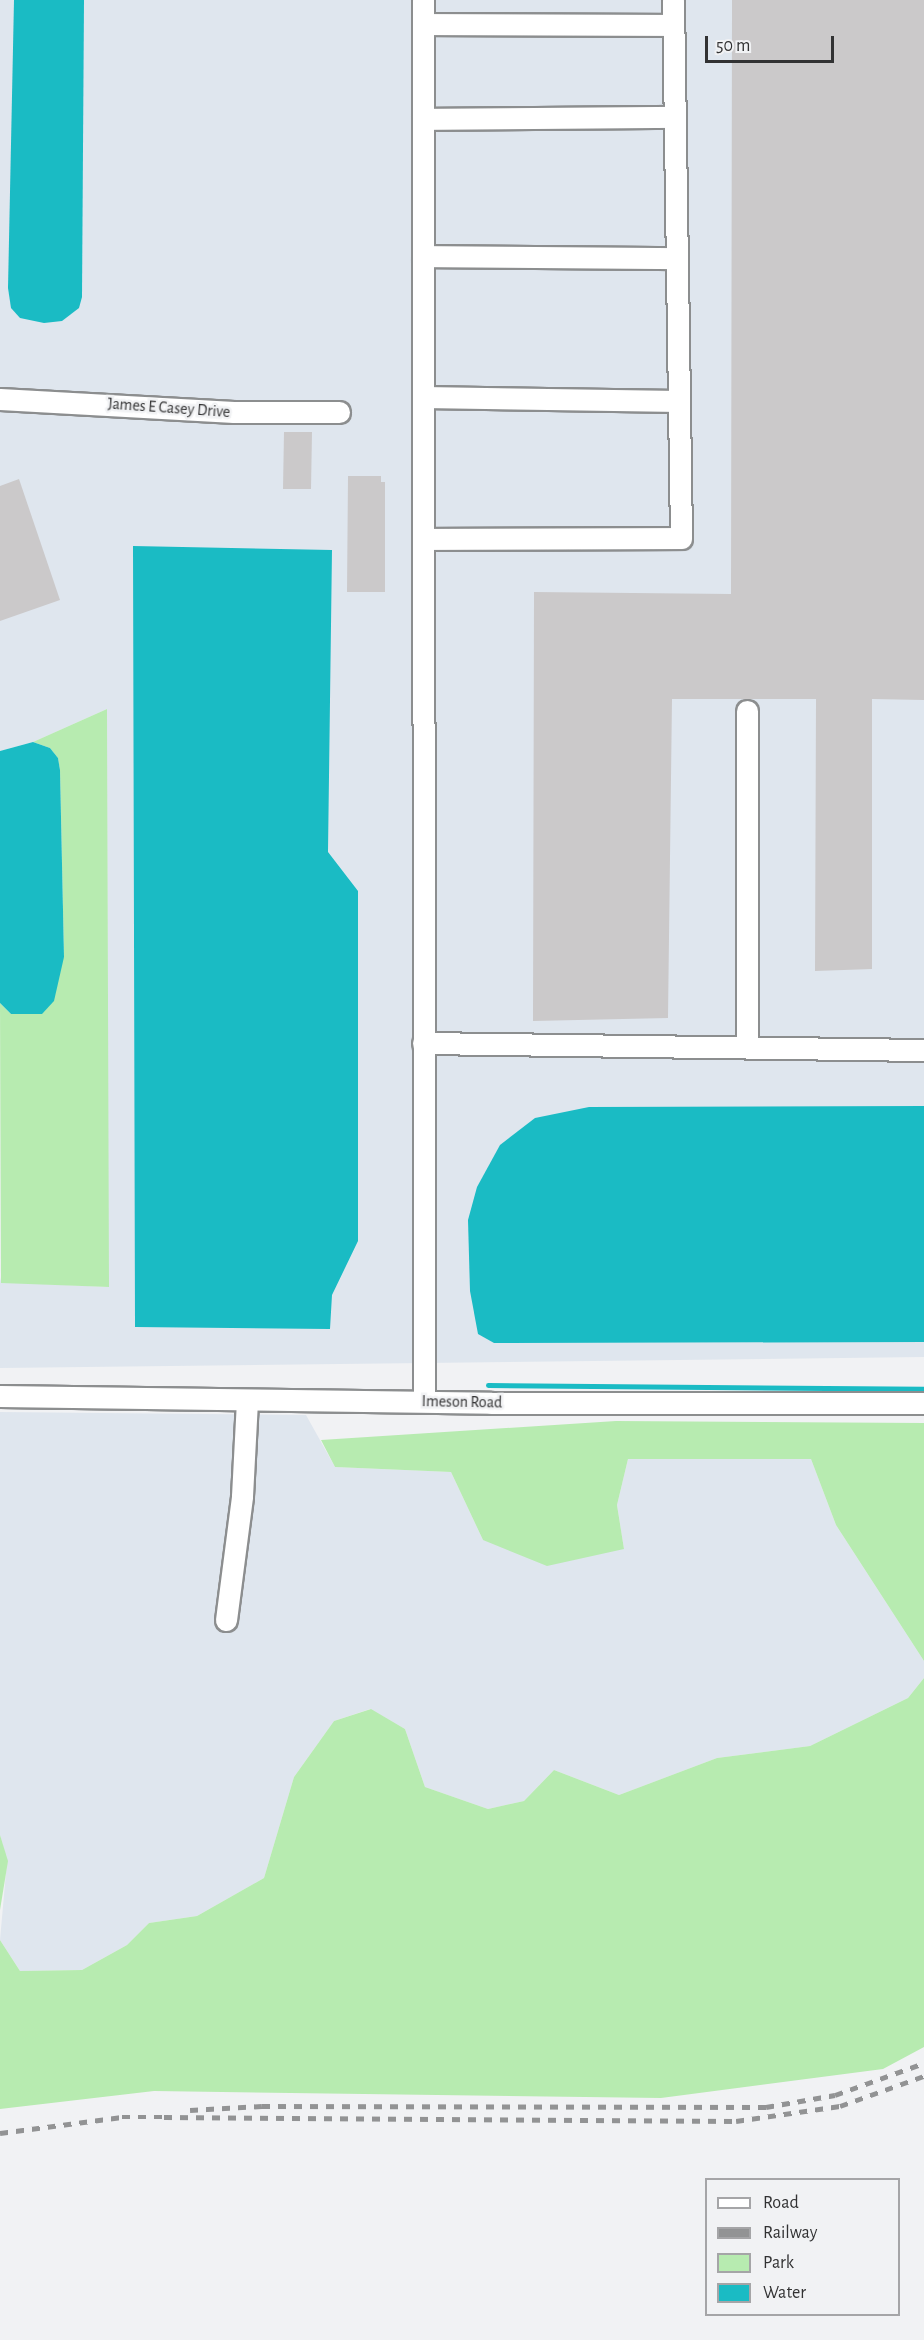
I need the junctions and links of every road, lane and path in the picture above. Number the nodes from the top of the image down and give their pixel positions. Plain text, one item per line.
1 (423, 0) edge
2 (673, 0) edge
3 (423, 24) junction
4 (674, 25) junction
5 (675, 117) junction
6 (423, 119) junction
7 (423, 255) junction
8 (677, 258) junction
9 (423, 397) junction
10 (0, 399) edge
11 (679, 401) junction
12 (339, 412) dead end
13 (423, 539) junction
14 (747, 711) dead end
15 (423, 1042) junction
16 (747, 1047) junction
17 (924, 1050) edge
18 (0, 1396) edge
19 (247, 1400) junction
20 (424, 1401) junction
21 (924, 1403) edge
22 (226, 1620) dead end

1 - 3 street
2 - 4 street
3 - 4 street
3 - 6 street
4 - 5 street
5 - 6 street
5 - 8 street
6 - 7 street
7 - 8 street
7 - 9 street
8 - 11 street
9 - 11 street
9 - 13 street
10 - 12 street, James E Casey Drive
11 - 13 street
13 - 15 street
14 - 16 street
15 - 16 street
15 - 20 street
16 - 17 street
18 - 19 street, Imeson Road
19 - 20 street, Imeson Road
19 - 22 street
20 - 21 street, Imeson Road

